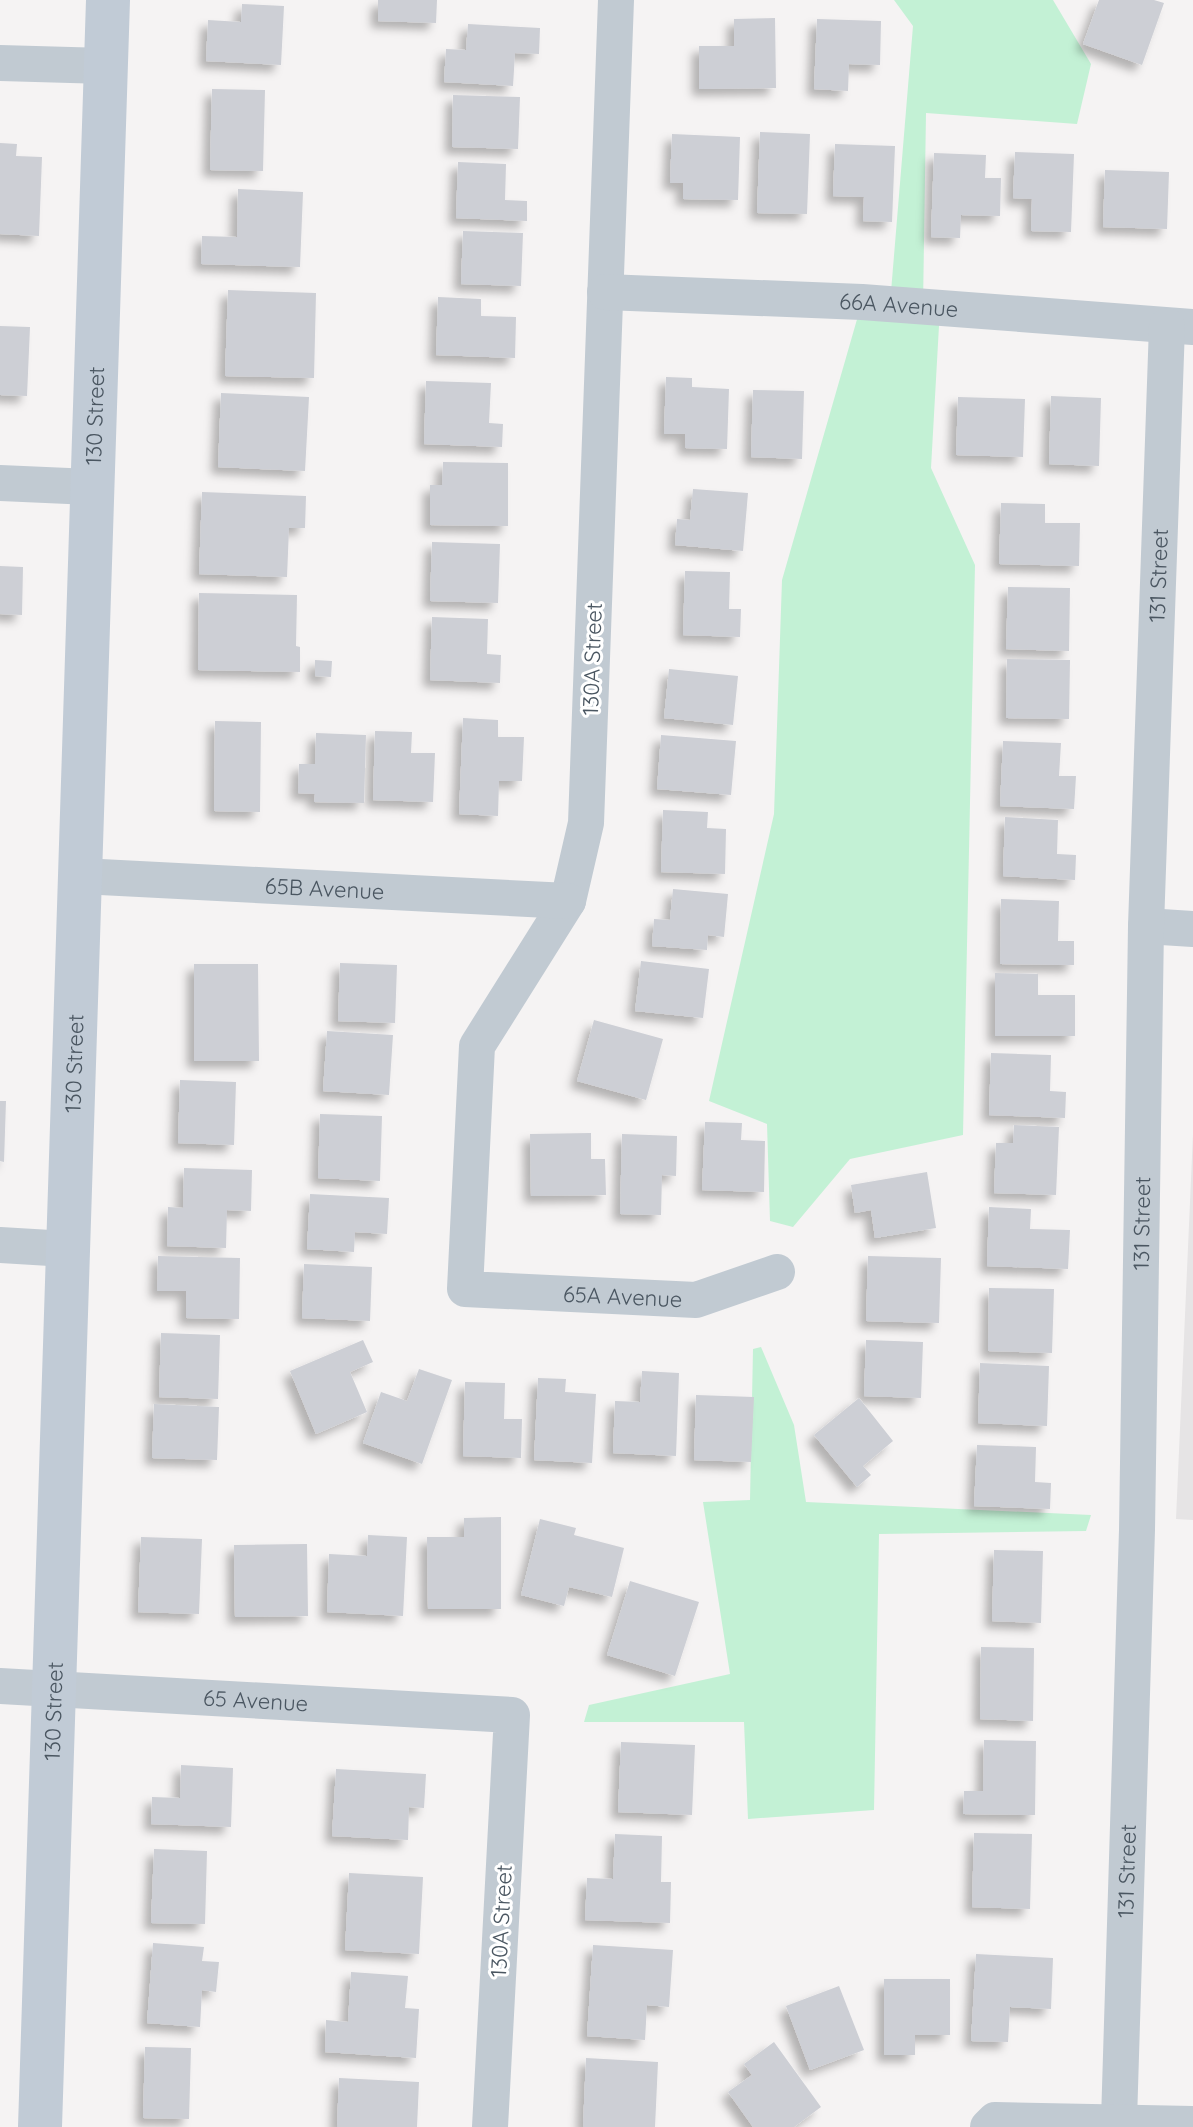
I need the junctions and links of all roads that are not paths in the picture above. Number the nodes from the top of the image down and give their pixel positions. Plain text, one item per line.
1 (108, 0) edge
2 (616, 0) edge
3 (0, 63) edge
4 (106, 66) junction
5 (605, 292) junction
6 (1180, 326) edge
7 (0, 483) edge
8 (91, 487) junction
9 (81, 876) junction
10 (568, 901) junction
11 (1146, 926) junction
12 (1193, 929) edge
13 (0, 1245) edge
14 (67, 1249) junction
15 (777, 1272) dead end
16 (465, 1289) joint
17 (0, 1686) edge
18 (55, 1689) junction
19 (512, 1715) joint
20 (1119, 2121) junction
21 (1193, 2124) edge
22 (40, 2127) edge
23 (490, 2127) edge
24 (988, 2127) edge

1 - 4 street, 130 Street
2 - 5 street, 130A Street
3 - 4 street
4 - 8 street, 130 Street
5 - 6 street, 66A Avenue
5 - 10 street, 130A Street
6 - 11 street, 131 Street
7 - 8 street
8 - 9 street, 130 Street
9 - 10 street, 65B Avenue
9 - 14 street, 130 Street
10 - 16 street, 130A Street
11 - 12 street
11 - 20 street, 131 Street
13 - 14 street
14 - 18 street, 130 Street
15 - 16 street, 65A Avenue
17 - 18 street, 65 Avenue
18 - 19 street, 65 Avenue
18 - 22 street, 130 Street
19 - 23 street, 130A Street
20 - 21 street
20 - 24 street

